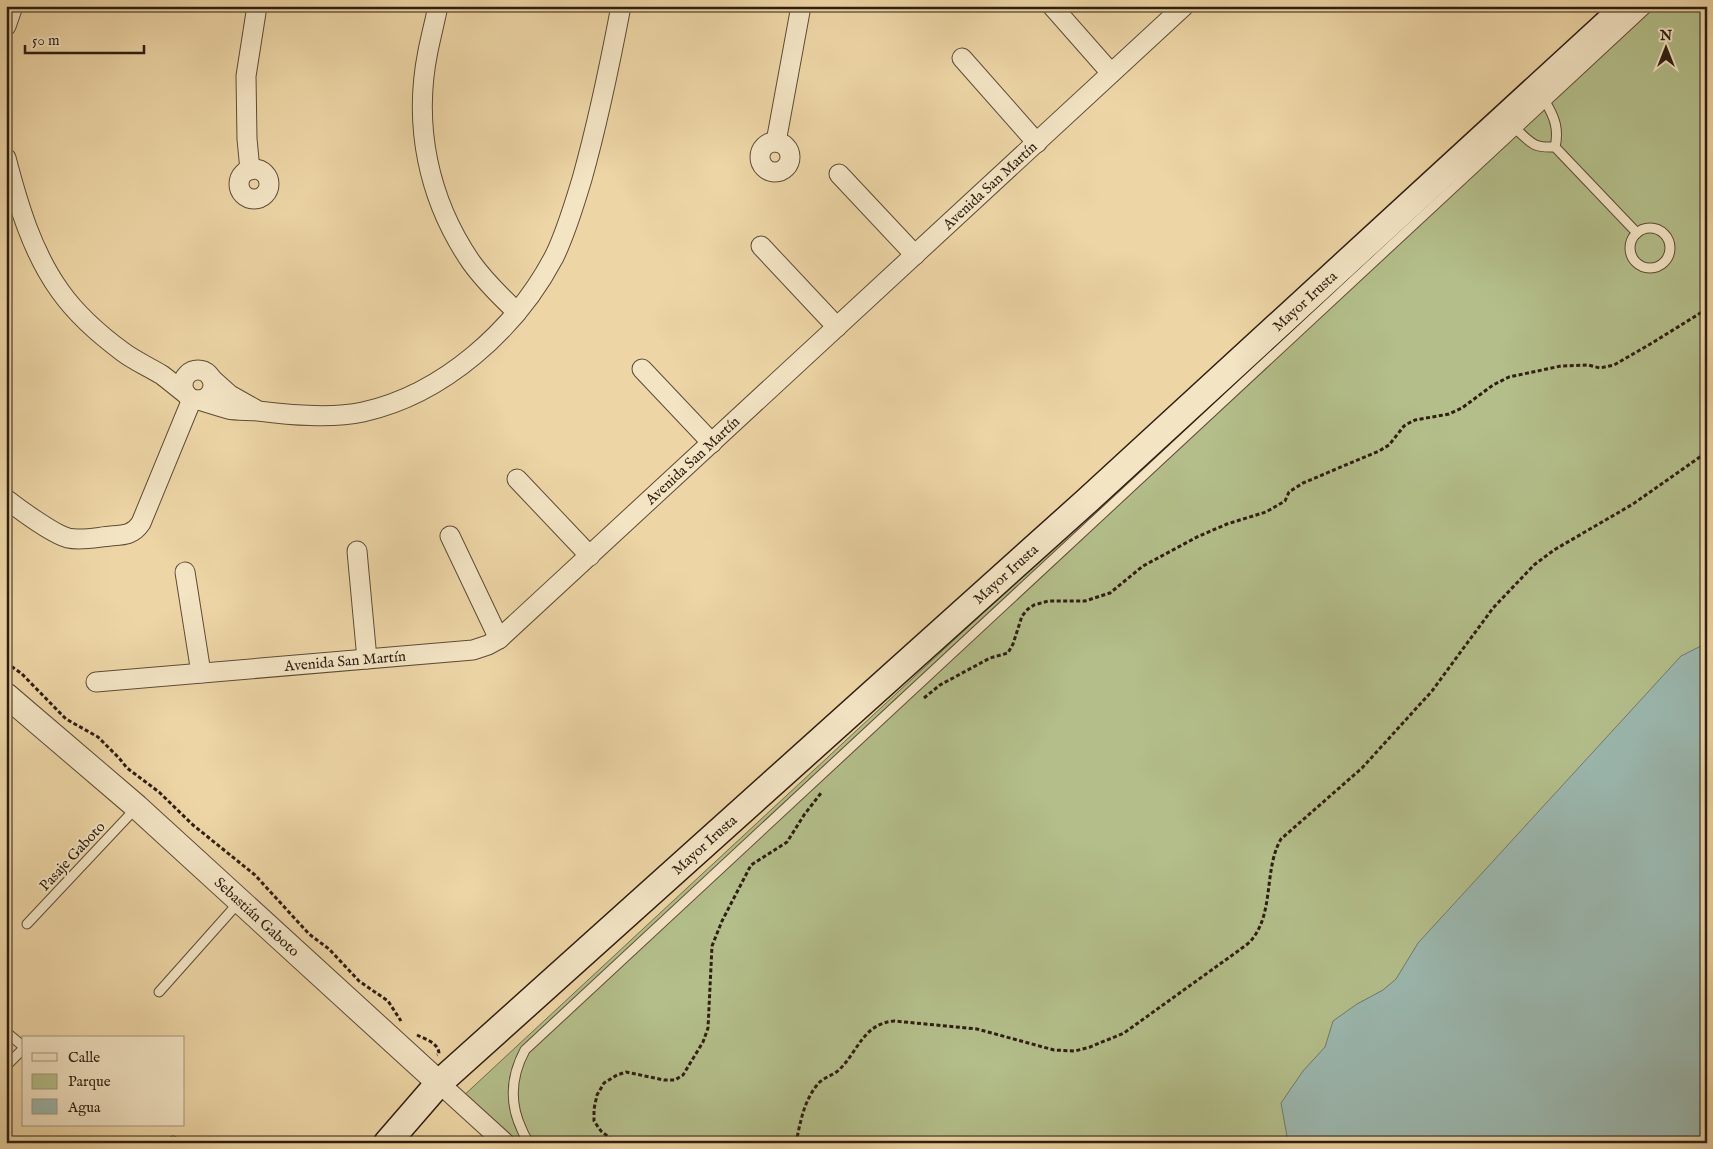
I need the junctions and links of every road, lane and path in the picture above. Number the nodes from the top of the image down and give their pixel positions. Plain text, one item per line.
1 (7, 6) edge
2 (13, 6) edge
3 (257, 6) edge
4 (438, 6) edge
5 (621, 6) edge
6 (801, 6) edge
7 (1052, 6) edge
8 (1184, 6) edge
9 (1626, 6) edge
10 (1649, 6) edge
11 (6, 20) edge
12 (6, 26) edge
13 (962, 58) dead end
14 (1111, 74) junction
15 (1546, 103) junction
16 (1517, 130) junction
17 (776, 142) dead end
18 (1036, 142) junction
19 (1555, 147) junction
20 (6, 158) edge
21 (250, 170) dead end
22 (840, 174) dead end
23 (1637, 234) junction
24 (761, 246) dead end
25 (915, 255) junction
26 (1707, 309) edge
27 (517, 312) junction
28 (837, 328) junction
29 (138, 361) junction
30 (642, 369) dead end
31 (202, 374) junction
32 (192, 397) junction
33 (258, 411) junction
34 (712, 442) junction
35 (1707, 452) edge
36 (517, 479) dead end
37 (6, 499) edge
38 (450, 536) dead end
39 (357, 550) dead end
40 (590, 556) junction
41 (185, 572) dead end
42 (499, 639) junction
43 (367, 659) junction
44 (6, 663) edge
45 (201, 673) junction
46 (96, 682) dead end
47 (6, 695) edge
48 (918, 703) dead end
49 (824, 789) dead end
50 (137, 807) junction
51 (240, 901) junction
52 (27, 924) dead end
53 (159, 992) dead end
54 (403, 1023) dead end
55 (411, 1031) dead end
56 (6, 1032) edge
57 (417, 1035) dead end
58 (22, 1045) edge
59 (22, 1049) edge
60 (6, 1066) edge
61 (439, 1082) junction
62 (171, 1143) edge
63 (175, 1143) edge
64 (387, 1143) edge
65 (505, 1143) edge
66 (530, 1143) edge
67 (709, 1143) edge
68 (796, 1143) edge

1 - 11 street
2 - 12 street
3 - 21 street
4 - 27 street
5 - 27 street
6 - 17 street
7 - 14 street
8 - 14 street, Avenida San Martín
9 - 61 main road, Mayor Irusta
10 - 15 lane
13 - 18 street
14 - 18 street, Avenida San Martín
15 - 16 lane
15 - 19 lane
16 - 19 lane
16 - 66 lane
18 - 25 street, Avenida San Martín
19 - 23 lane
20 - 29 street
22 - 25 street
23 - 23 lane
24 - 28 street
25 - 28 street, Avenida San Martín
26 - 48 path
27 - 33 street
28 - 34 street, Avenida San Martín
29 - 31 street
29 - 32 street
30 - 34 street
31 - 32 street
31 - 32 street
31 - 33 street
32 - 33 street
32 - 37 street
34 - 40 street, Avenida San Martín
35 - 68 path
36 - 40 street
38 - 42 street
39 - 43 street
40 - 42 street, Avenida San Martín
41 - 45 street
42 - 43 street, Avenida San Martín
43 - 45 street, Avenida San Martín
44 - 54 path
45 - 46 street, Avenida San Martín
47 - 50 street, Sebastián Gaboto
49 - 67 path
50 - 51 street, Sebastián Gaboto
50 - 52 lane, Pasaje Gaboto
51 - 53 lane
51 - 61 street, Sebastián Gaboto
55 - 57 path
56 - 58 lane
59 - 60 lane
61 - 64 main road, Mayor Irusta
61 - 65 street, Sebastián Gaboto
62 - 63 lane

